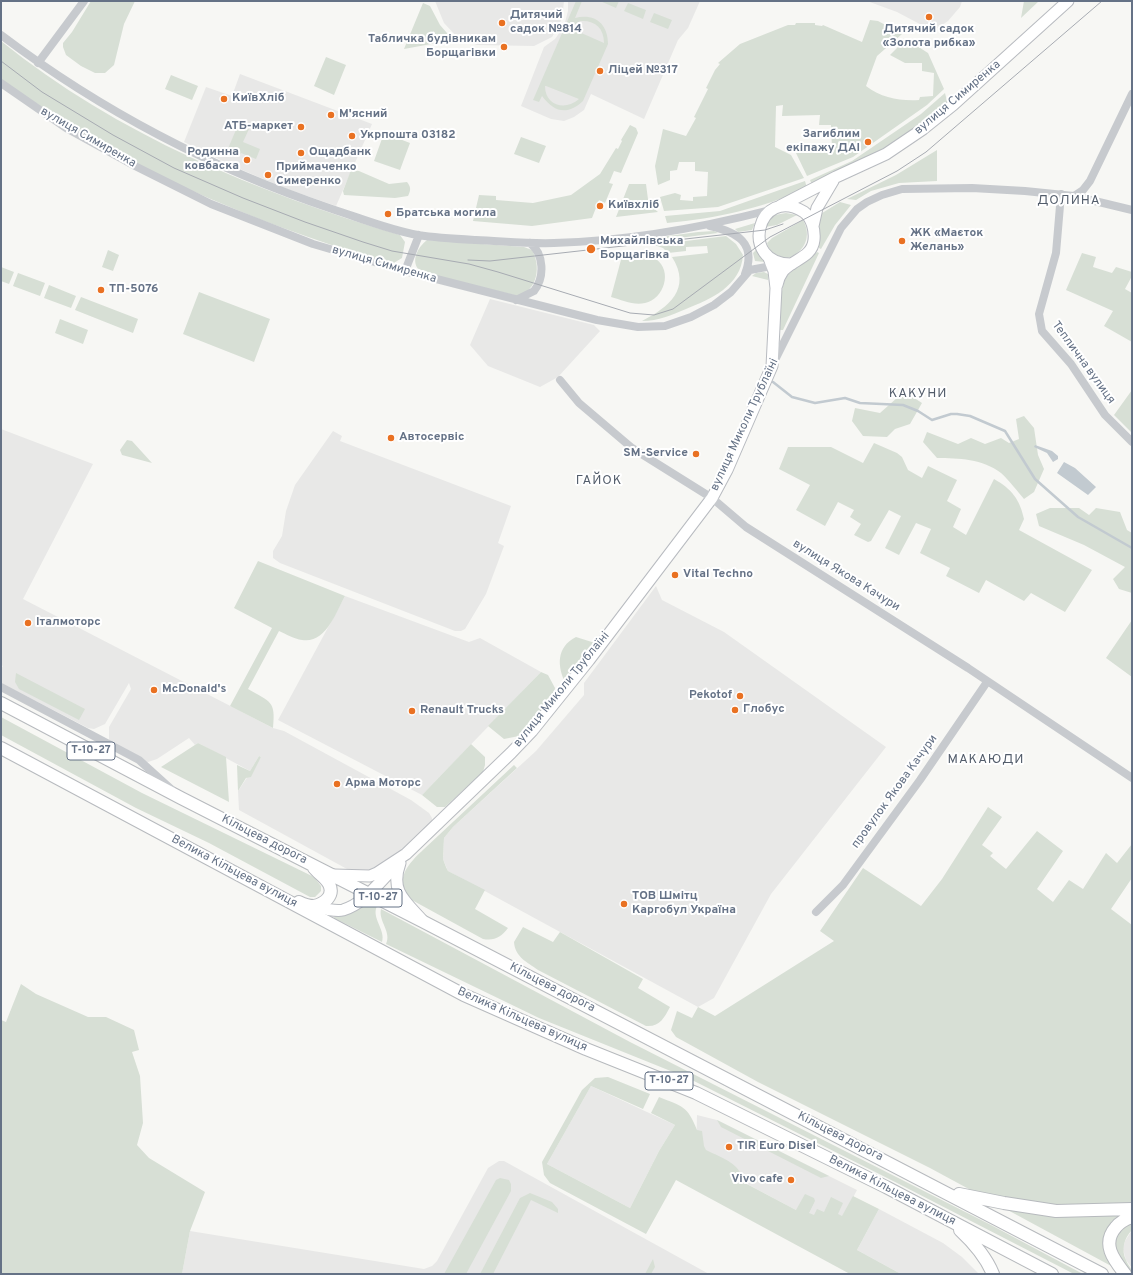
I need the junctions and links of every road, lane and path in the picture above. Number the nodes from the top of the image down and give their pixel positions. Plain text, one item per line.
1 (84, 1) edge
2 (1068, 1) edge
3 (1, 35) edge
4 (38, 63) junction
5 (1, 83) edge
6 (1132, 94) edge
7 (836, 177) junction
8 (1061, 194) junction
9 (1074, 196) junction
10 (775, 208) junction
11 (1132, 210) edge
12 (708, 226) junction
13 (813, 227) junction
14 (419, 235) junction
15 (530, 243) junction
16 (779, 263) junction
17 (405, 271) junction
18 (745, 275) junction
19 (776, 288) junction
20 (515, 300) junction
21 (772, 366) junction
22 (560, 380) dead end
23 (1132, 442) edge
24 (712, 498) junction
25 (987, 682) junction
26 (1, 687) edge
27 (1, 703) edge
28 (1, 748) edge
29 (1132, 778) edge
30 (181, 798) junction
31 (403, 858) junction
32 (306, 860) junction
33 (334, 875) junction
34 (369, 893) junction
35 (282, 898) junction
36 (313, 906) junction
37 (816, 912) dead end
38 (422, 920) junction
39 (943, 1190) junction
40 (1132, 1209) edge
41 (1132, 1218) edge
42 (948, 1219) junction
43 (993, 1274) edge
44 (1052, 1274) edge
45 (1102, 1274) edge
46 (1125, 1274) edge

1 - 4 street
2 - 7 main road, вулиця Симиренка
3 - 4 street, вулиця Симиренка
4 - 14 street, вулиця Симиренка
5 - 17 street, вулиця Симиренка
6 - 9 street
7 - 10 main road, вулиця Симиренка
7 - 13 main road, вулиця Симиренка
8 - 9 street, вулиця Миколи Трублаїні
8 - 21 street, вулиця Миколи Трублаїні
8 - 23 street, Теплична вулиця
9 - 11 street, вулиця Миколи Трублаїні
10 - 12 street, вулиця Симиренка
10 - 13 main road
10 - 16 main road
12 - 15 street, вулиця Симиренка
12 - 18 street
13 - 16 main road
14 - 15 street, вулиця Симиренка
14 - 17 street
15 - 20 street
16 - 18 street, вулиця Симиренка
16 - 19 main road
16 - 19 main road
17 - 20 street, вулиця Симиренка
18 - 20 street, вулиця Симиренка
19 - 21 main road
21 - 24 main road, вулиця Миколи Трублаїні
22 - 24 street, вулиця Якова Качури
24 - 25 street, вулиця Якова Качури
24 - 31 main road, вулиця Миколи Трублаїні
25 - 29 street, вулиця Якова Качури
25 - 37 street, провулок Якова Качури
26 - 30 street
27 - 30 highway, Кільцева дорога / Т-10-27
28 - 35 highway, Велика Кільцева вулиця / Т-10-27
30 - 32 highway, Кільцева дорога / Т-10-27
31 - 33 main road, вулиця Миколи Трублаїні
31 - 34 main road
31 - 38 main road
32 - 33 highway, Кільцева дорога / Т-10-27
32 - 36 highway
33 - 34 highway, Кільцева дорога / Т-10-27
34 - 36 main road
34 - 38 highway, Кільцева дорога / Т-10-27
35 - 36 highway
35 - 42 highway, Велика Кільцева вулиця / Т-10-27
38 - 39 highway, Кільцева дорога / Т-10-27
39 - 40 highway
39 - 45 highway, Кільцева дорога / Т-10-27
41 - 46 highway
42 - 43 highway
42 - 44 highway, Велика Кільцева вулиця / Т-10-27

